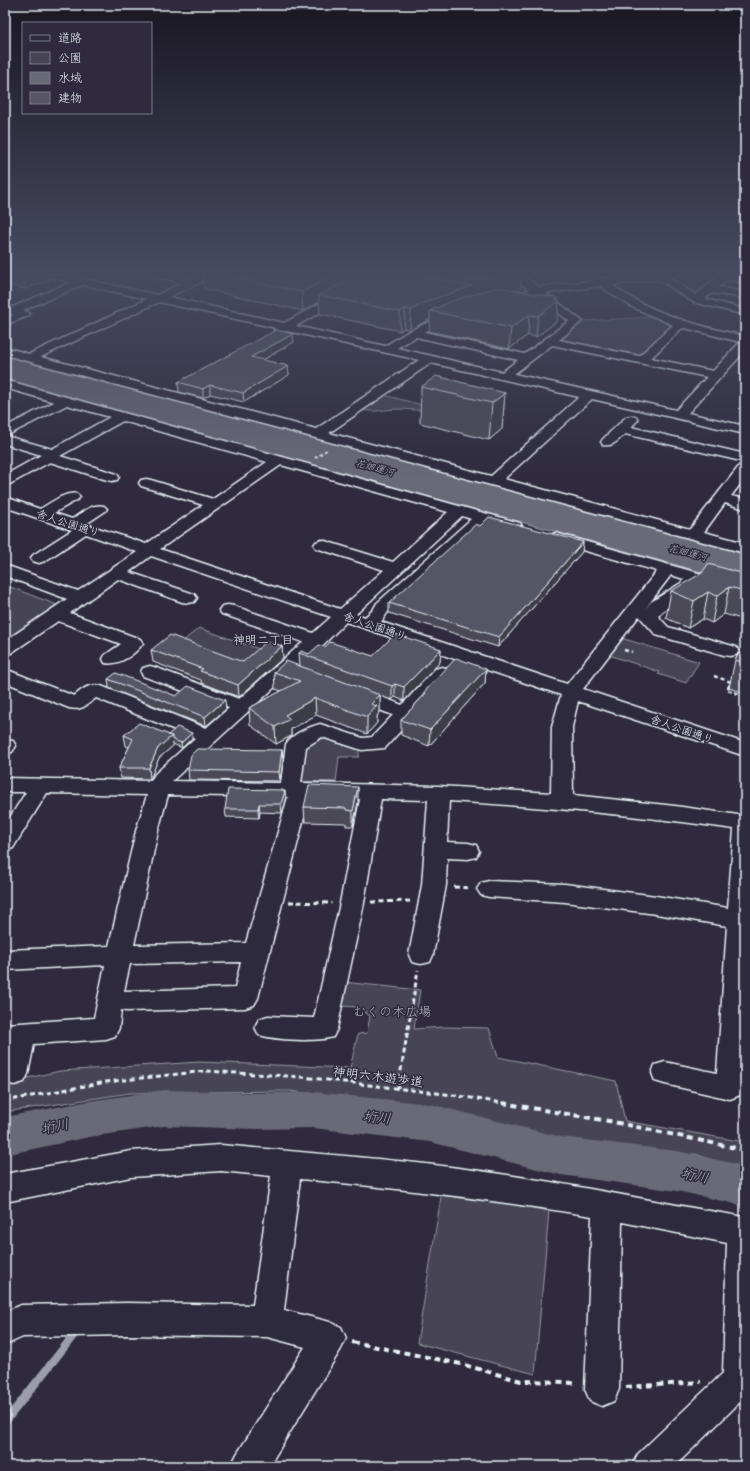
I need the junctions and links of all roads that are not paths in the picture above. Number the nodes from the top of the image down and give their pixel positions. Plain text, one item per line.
1 (62, 343) edge
2 (360, 343) edge
3 (398, 343) edge
4 (457, 343) edge
5 (547, 343) edge
6 (557, 343) edge
7 (662, 343) edge
8 (745, 344) edge
9 (388, 349) junction
10 (5, 351) edge
11 (29, 358) junction
12 (527, 358) junction
13 (429, 359) junction
14 (642, 360) junction
15 (716, 375) junction
16 (504, 376) junction
17 (5, 384) edge
18 (181, 384) edge
19 (164, 393) junction
20 (589, 395) junction
21 (66, 401) junction
22 (644, 407) junction
23 (679, 415) junction
24 (121, 417) junction
25 (622, 429) junction
26 (745, 430) edge
27 (5, 432) edge
28 (318, 434) junction
29 (5, 440) edge
30 (608, 442) dead end
31 (51, 455) junction
32 (745, 458) edge
33 (278, 460) junction
34 (5, 466) edge
35 (745, 468) edge
36 (22, 472) junction
37 (112, 477) dead end
38 (5, 481) edge
39 (494, 481) junction
40 (146, 483) dead end
41 (72, 497) dead end
42 (722, 498) junction
43 (5, 502) edge
44 (214, 504) junction
45 (745, 504) edge
46 (99, 509) dead end
47 (459, 511) junction
48 (41, 514) junction
49 (482, 517) junction
50 (79, 526) junction
51 (526, 530) edge
52 (541, 534) edge
53 (694, 534) junction
54 (322, 545) dead end
55 (745, 548) edge
56 (149, 549) junction
57 (39, 558) dead end
58 (395, 568) junction
59 (667, 569) junction
60 (5, 570) edge
61 (116, 573) junction
62 (695, 577) junction
63 (745, 591) edge
64 (81, 598) junction
65 (188, 598) dead end
66 (228, 610) dead end
67 (57, 614) junction
68 (344, 615) junction
69 (628, 618) junction
70 (368, 623) junction
71 (655, 623) junction
72 (317, 641) junction
73 (5, 649) edge
74 (730, 651) dead end
75 (460, 654) junction
76 (112, 659) dead end
77 (284, 670) junction
78 (150, 672) dead end
79 (5, 675) edge
80 (305, 677) edge
81 (341, 690) edge
82 (571, 692) junction
83 (243, 707) junction
84 (406, 713) junction
85 (209, 737) junction
86 (745, 750) edge
87 (5, 785) edge
88 (41, 786) junction
89 (158, 787) junction
90 (295, 791) junction
91 (371, 792) junction
92 (439, 793) junction
93 (562, 801) junction
94 (745, 824) edge
95 (5, 843) edge
96 (436, 849) junction
97 (468, 851) dead end
98 (489, 889) road end
99 (742, 919) edge
100 (256, 952) junction
101 (120, 955) junction
102 (421, 955) road end
103 (5, 960) edge
104 (126, 1001) dead end
105 (268, 1028) dead end
106 (14, 1035) edge
107 (738, 1070) edge
108 (665, 1073) dead end
109 (14, 1074) dead end
110 (287, 1164) junction
111 (5, 1188) edge
112 (607, 1205) junction
113 (744, 1232) edge
114 (267, 1321) junction
115 (5, 1329) edge
116 (742, 1385) edge
117 (602, 1389) road end
118 (249, 1466) edge
119 (650, 1466) edge

1 - 11 street
2 - 9 street
3 - 9 street
4 - 12 street
5 - 12 street
6 - 14 street
7 - 14 street
8 - 15 street
9 - 13 street
10 - 11 street
11 - 19 street
12 - 16 street
13 - 16 street
13 - 28 street
14 - 15 street
15 - 23 street
16 - 20 street
17 - 21 street
18 - 19 street
19 - 28 street
20 - 22 street
20 - 39 street
21 - 24 street
21 - 27 street
22 - 23 street
22 - 25 street
23 - 26 street
24 - 31 street
24 - 33 street
25 - 30 street
25 - 32 street
28 - 39 street
29 - 31 street
31 - 36 street
31 - 37 street
33 - 44 street
33 - 47 street
34 - 36 street
35 - 42 street
36 - 38 street
39 - 53 street
40 - 44 street
41 - 48 street
42 - 45 street
42 - 53 street
43 - 48 street, 舎人公園通り
44 - 56 street
46 - 50 street
47 - 49 street
47 - 58 street
48 - 50 street, 舎人公園通り
49 - 51 street
49 - 70 street
50 - 56 street, 舎人公園通り
50 - 57 street
52 - 59 street
53 - 55 street
54 - 58 street
56 - 61 street
56 - 68 street, 舎人公園通り
58 - 68 street
59 - 62 street
59 - 69 street
60 - 64 street
61 - 64 street
61 - 65 street
62 - 63 street
62 - 71 street
64 - 67 street
66 - 72 street
67 - 73 street
67 - 76 street
68 - 70 street, 舎人公園通り
68 - 72 street
69 - 71 street
69 - 82 street
70 - 75 street, 舎人公園通り
71 - 74 street
72 - 77 street
75 - 82 street, 舎人公園通り
75 - 84 street
77 - 80 street
77 - 83 street
78 - 83 street
79 - 85 street
81 - 84 street
82 - 86 street, 舎人公園通り
82 - 93 street
83 - 85 street
84 - 90 street
85 - 89 street
87 - 88 street
88 - 89 street
88 - 95 street
89 - 90 street
89 - 101 street
90 - 91 street
90 - 100 street
91 - 92 street
91 - 105 street
92 - 93 street
92 - 96 street
93 - 94 street
94 - 99 street
96 - 97 street
96 - 102 street
98 - 99 street
99 - 107 street
100 - 101 street
100 - 104 street
101 - 103 street
101 - 106 street
106 - 109 street
107 - 108 street
110 - 111 street
110 - 112 street
110 - 114 street
112 - 113 street
112 - 117 street
113 - 116 street
114 - 115 street
114 - 118 street
116 - 119 street

